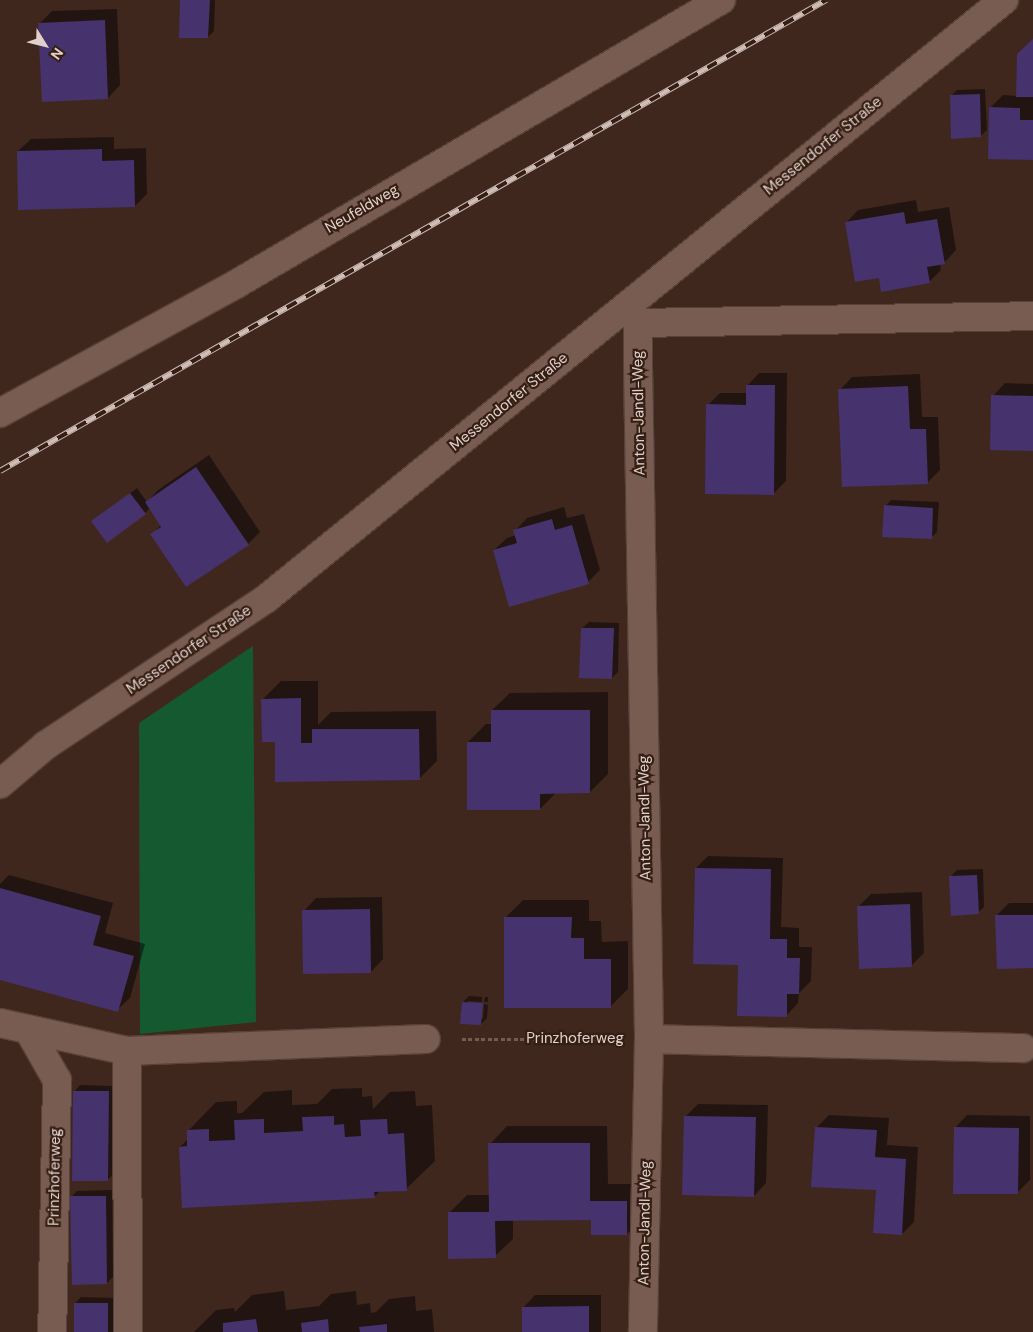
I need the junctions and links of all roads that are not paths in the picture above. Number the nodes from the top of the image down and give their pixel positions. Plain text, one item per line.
1 (721, 0) edge
2 (1004, 0) edge
3 (632, 315) junction
4 (1033, 316) edge
5 (0, 413) edge
6 (0, 784) edge
7 (0, 1023) edge
8 (28, 1029) junction
9 (426, 1039) road end
10 (648, 1040) junction
11 (1023, 1048) dead end
12 (128, 1051) junction
13 (52, 1332) edge
14 (128, 1332) edge
15 (643, 1332) edge

1 - 5 street, Neufeldweg
2 - 3 street, Messendorfer Straße
3 - 4 street
3 - 6 street, Messendorfer Straße
3 - 10 street, Anton-Jandl-Weg
7 - 8 street
8 - 12 street
8 - 13 street, Prinzhoferweg
9 - 12 street
10 - 11 street
10 - 15 street, Anton-Jandl-Weg
12 - 14 street

